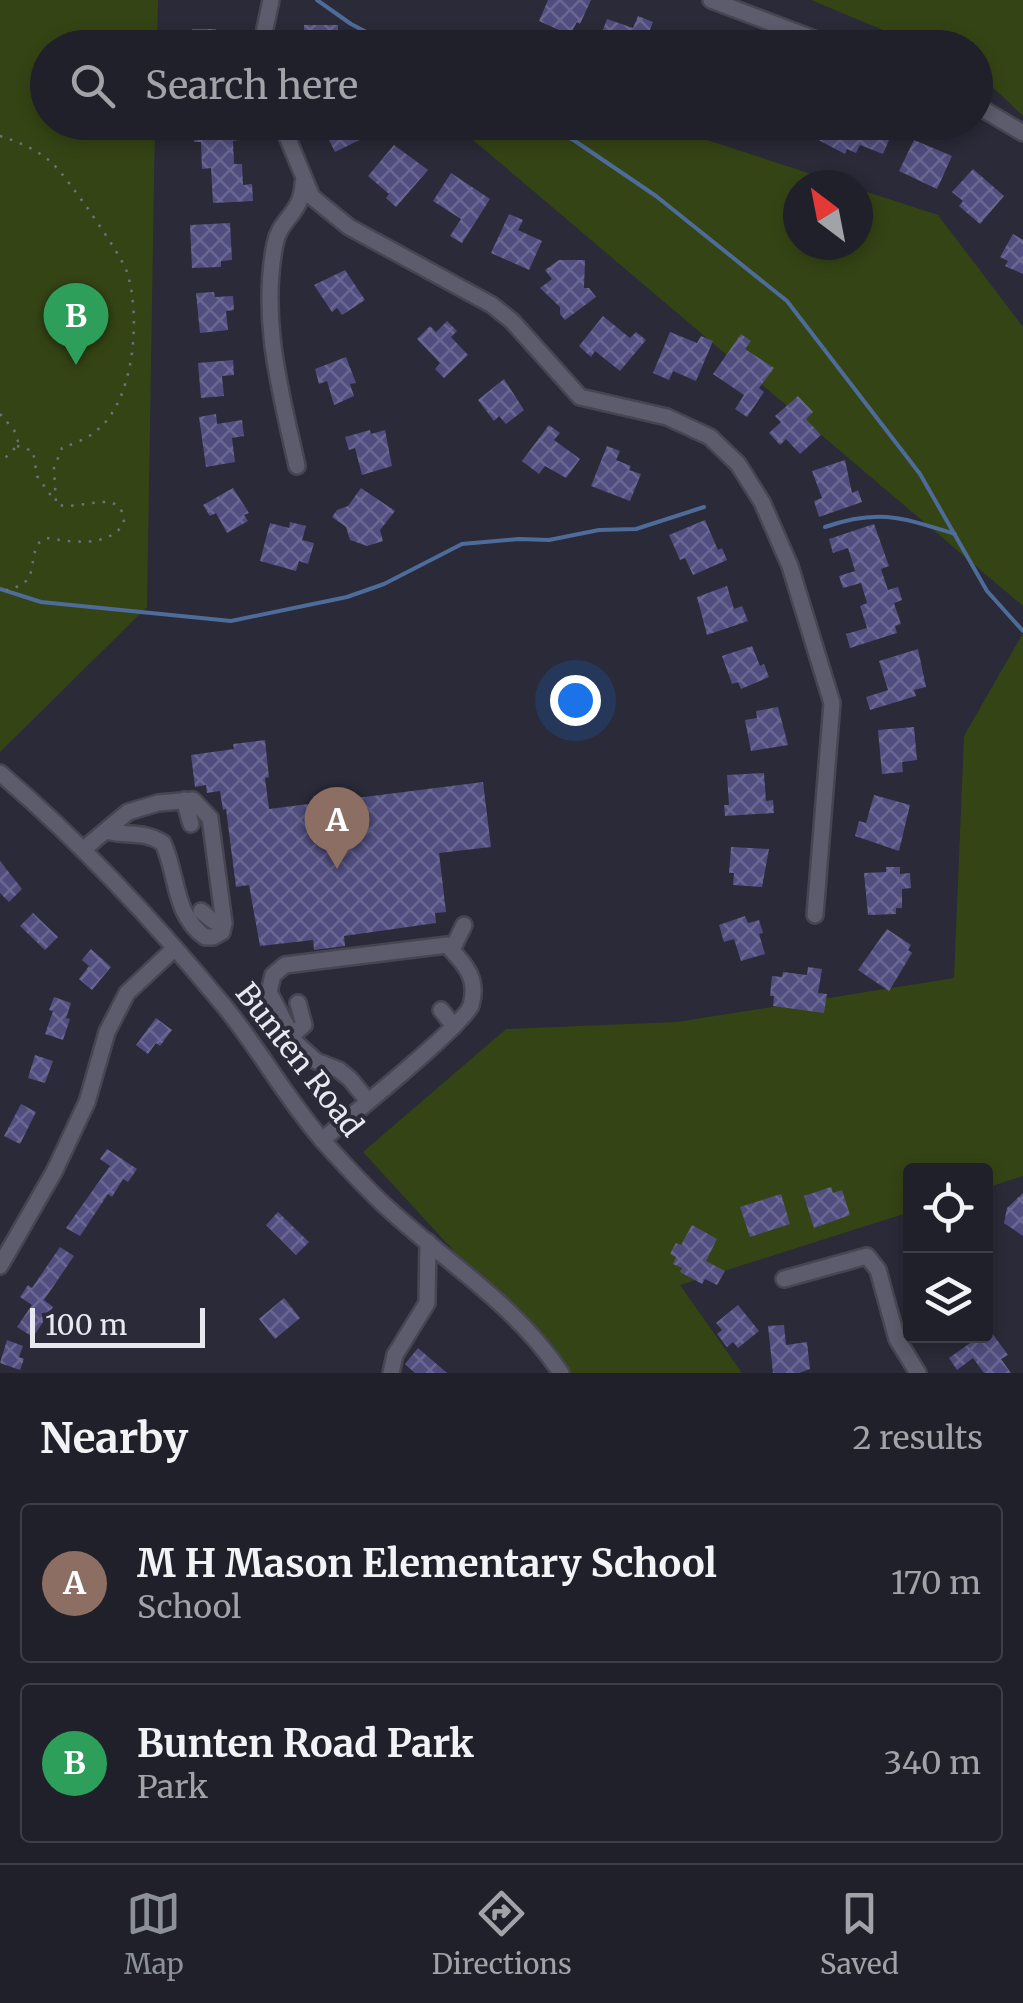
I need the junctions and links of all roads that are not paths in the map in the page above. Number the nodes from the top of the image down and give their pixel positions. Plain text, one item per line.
1 (271, 0) edge
2 (711, 0) edge
3 (265, 30) edge
4 (790, 30) edge
5 (993, 115) edge
6 (1023, 133) edge
7 (289, 140) edge
8 (304, 174) junction
9 (296, 466) dead end
10 (0, 773) edge
11 (184, 800) junction
12 (158, 804) junction
13 (191, 824) dead end
14 (107, 831) junction
15 (152, 836) junction
16 (84, 848) junction
17 (201, 911) dead end
18 (815, 915) dead end
19 (224, 923) junction
20 (464, 925) dead end
21 (175, 948) junction
22 (452, 950) junction
23 (298, 1003) dead end
24 (441, 1010) dead end
25 (454, 1026) junction
26 (291, 1036) junction
27 (368, 1101) junction
28 (322, 1140) junction
29 (428, 1242) junction
30 (0, 1266) edge
31 (784, 1279) dead end
32 (391, 1373) edge
33 (561, 1373) edge
34 (918, 1373) edge

1 - 3 street
2 - 4 street
5 - 6 street
7 - 8 street
8 - 9 street
8 - 18 street
10 - 16 street, Bunten Road
11 - 12 street
11 - 13 street
11 - 19 street
12 - 14 street
12 - 15 street
14 - 15 street
14 - 16 street
15 - 19 street
16 - 21 street, Bunten Road
17 - 19 street
20 - 22 street
21 - 28 street, Bunten Road
21 - 30 street
22 - 25 street
22 - 26 street
23 - 26 street
24 - 25 street
25 - 27 street
26 - 27 street
27 - 28 street
28 - 29 street, Bunten Road
29 - 32 street
29 - 33 street, Bunten Road
31 - 34 street

